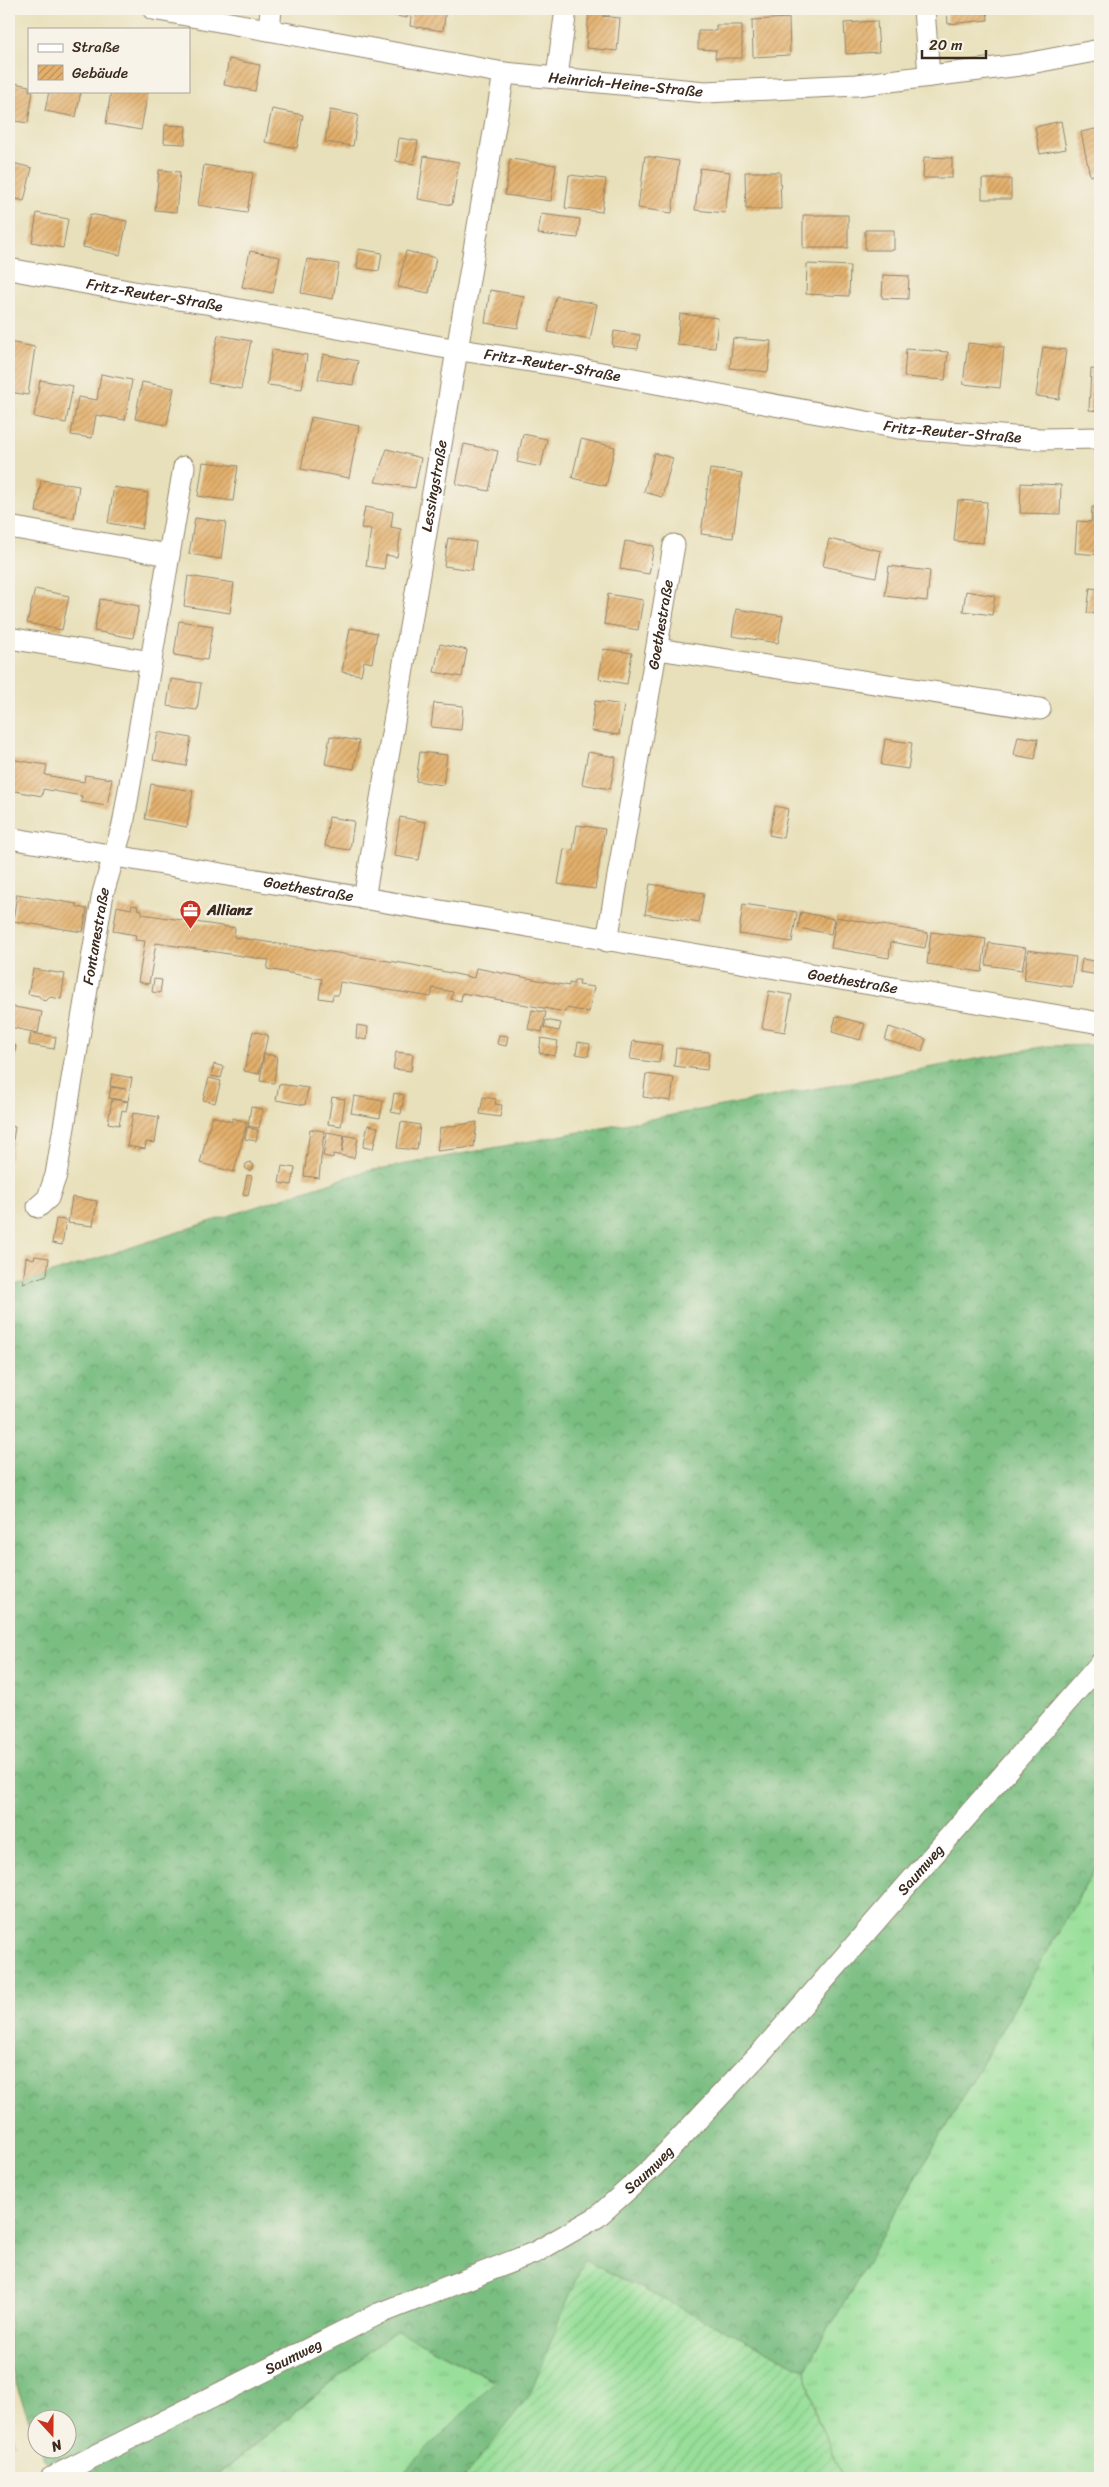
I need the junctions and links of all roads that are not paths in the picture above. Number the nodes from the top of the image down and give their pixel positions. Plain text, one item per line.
1 (152, 9) edge
2 (272, 9) edge
3 (566, 9) edge
4 (924, 9) edge
5 (269, 30) junction
6 (1100, 50) edge
7 (504, 73) junction
8 (929, 76) junction
9 (557, 77) junction
10 (9, 269) edge
11 (457, 348) junction
12 (1100, 438) edge
13 (184, 467) dead end
14 (9, 527) edge
15 (674, 545) dead end
16 (169, 555) junction
17 (9, 638) edge
18 (658, 649) junction
19 (151, 662) junction
20 (1040, 709) dead end
21 (9, 838) edge
22 (114, 857) junction
23 (364, 899) junction
24 (607, 941) junction
25 (1100, 1023) edge
26 (38, 1207) dead end
27 (1100, 1664) edge
28 (51, 2478) edge

1 - 5 street, Heinrich-Heine-Straße
2 - 5 street
3 - 9 street
4 - 8 street
5 - 7 street, Heinrich-Heine-Straße
6 - 8 street, Heinrich-Heine-Straße
7 - 9 street, Heinrich-Heine-Straße
7 - 11 street, Lessingstraße
8 - 9 street, Heinrich-Heine-Straße
10 - 11 street, Fritz-Reuter-Straße
11 - 12 street, Fritz-Reuter-Straße
11 - 23 street, Lessingstraße
13 - 16 street, Fontanestraße
14 - 16 street
15 - 18 street, Goethestraße
16 - 19 street, Fontanestraße
17 - 19 street
18 - 20 street
18 - 24 street, Goethestraße
19 - 22 street, Fontanestraße
21 - 22 street, Goethestraße
22 - 23 street, Goethestraße
22 - 26 street, Fontanestraße
23 - 24 street, Goethestraße
24 - 25 street, Goethestraße
27 - 28 street, Saumweg

